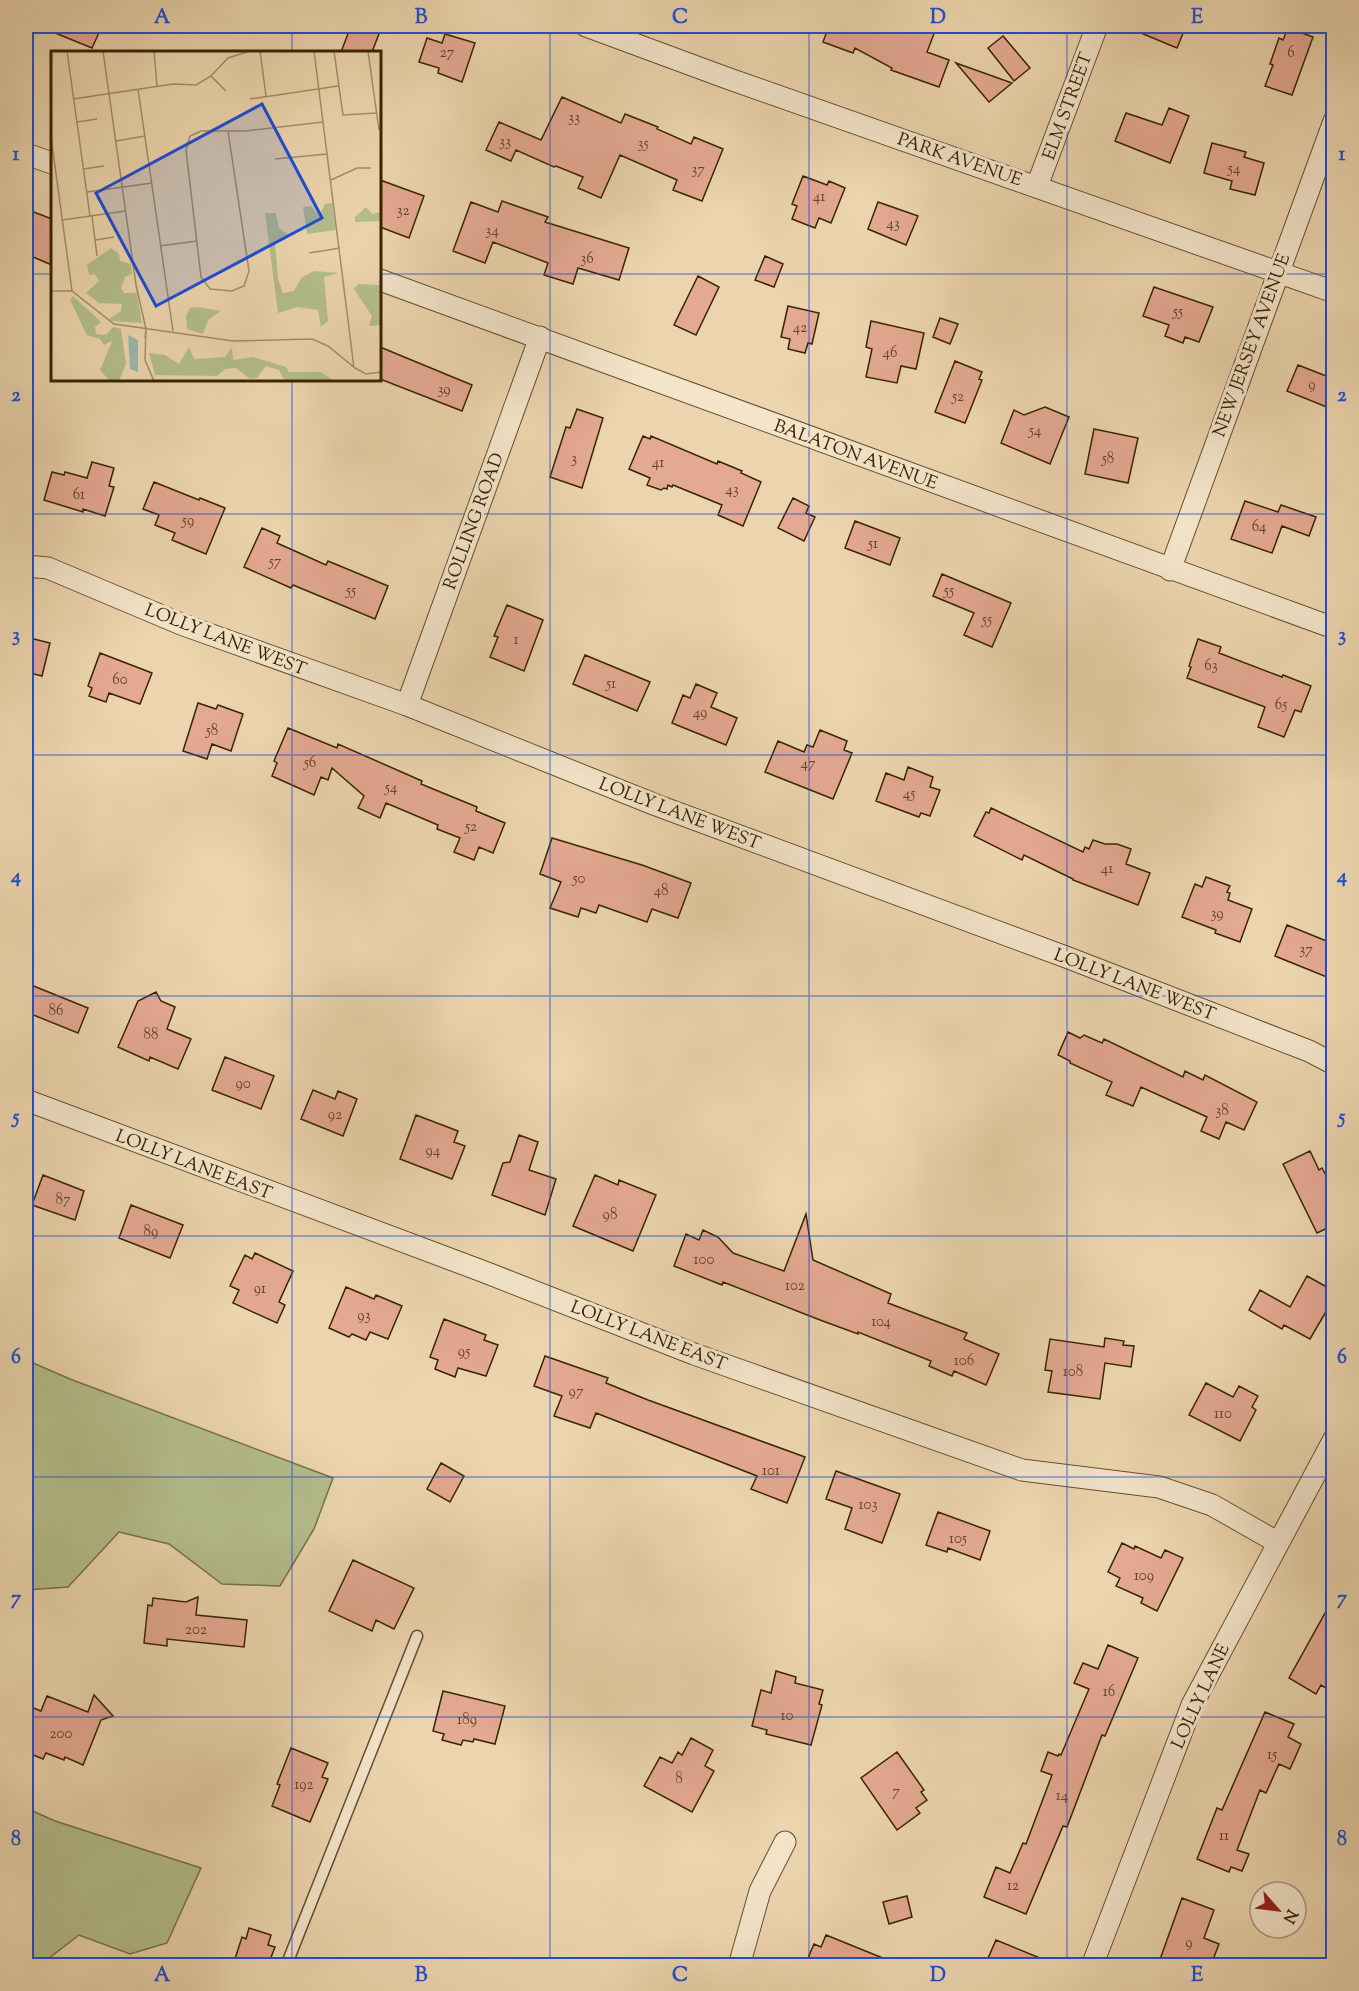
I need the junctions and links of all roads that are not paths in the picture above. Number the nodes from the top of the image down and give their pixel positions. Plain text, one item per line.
1 (586, 26) edge
2 (1097, 26) edge
3 (1334, 121) edge
4 (26, 154) edge
5 (51, 163) edge
6 (1037, 186) junction
7 (1278, 272) junction
8 (381, 280) edge
9 (1334, 292) edge
10 (540, 337) junction
11 (26, 566) edge
12 (1170, 570) junction
13 (1334, 628) edge
14 (407, 705) junction
15 (1334, 1064) edge
16 (26, 1100) edge
17 (1334, 1439) edge
18 (1277, 1542) junction
19 (417, 1636) dead end
20 (785, 1842) dead end
21 (286, 1965) edge
22 (740, 1965) edge
23 (1092, 1965) edge

1 - 6 street, PARK AVENUE
2 - 6 street, ELM STREET
3 - 7 street, NEW JERSEY AVENUE
4 - 5 street
6 - 7 street, PARK AVENUE
7 - 9 street, PARK AVENUE
7 - 12 street, NEW JERSEY AVENUE
8 - 10 street, BALATON AVENUE
10 - 12 street, BALATON AVENUE
10 - 14 street, ROLLING ROAD
11 - 14 street, LOLLY LANE WEST
12 - 13 street, BALATON AVENUE
14 - 15 street, LOLLY LANE WEST
16 - 18 street, LOLLY LANE EAST
17 - 18 street, LOLLY LANE
18 - 23 street, LOLLY LANE
19 - 21 lane
20 - 22 street

